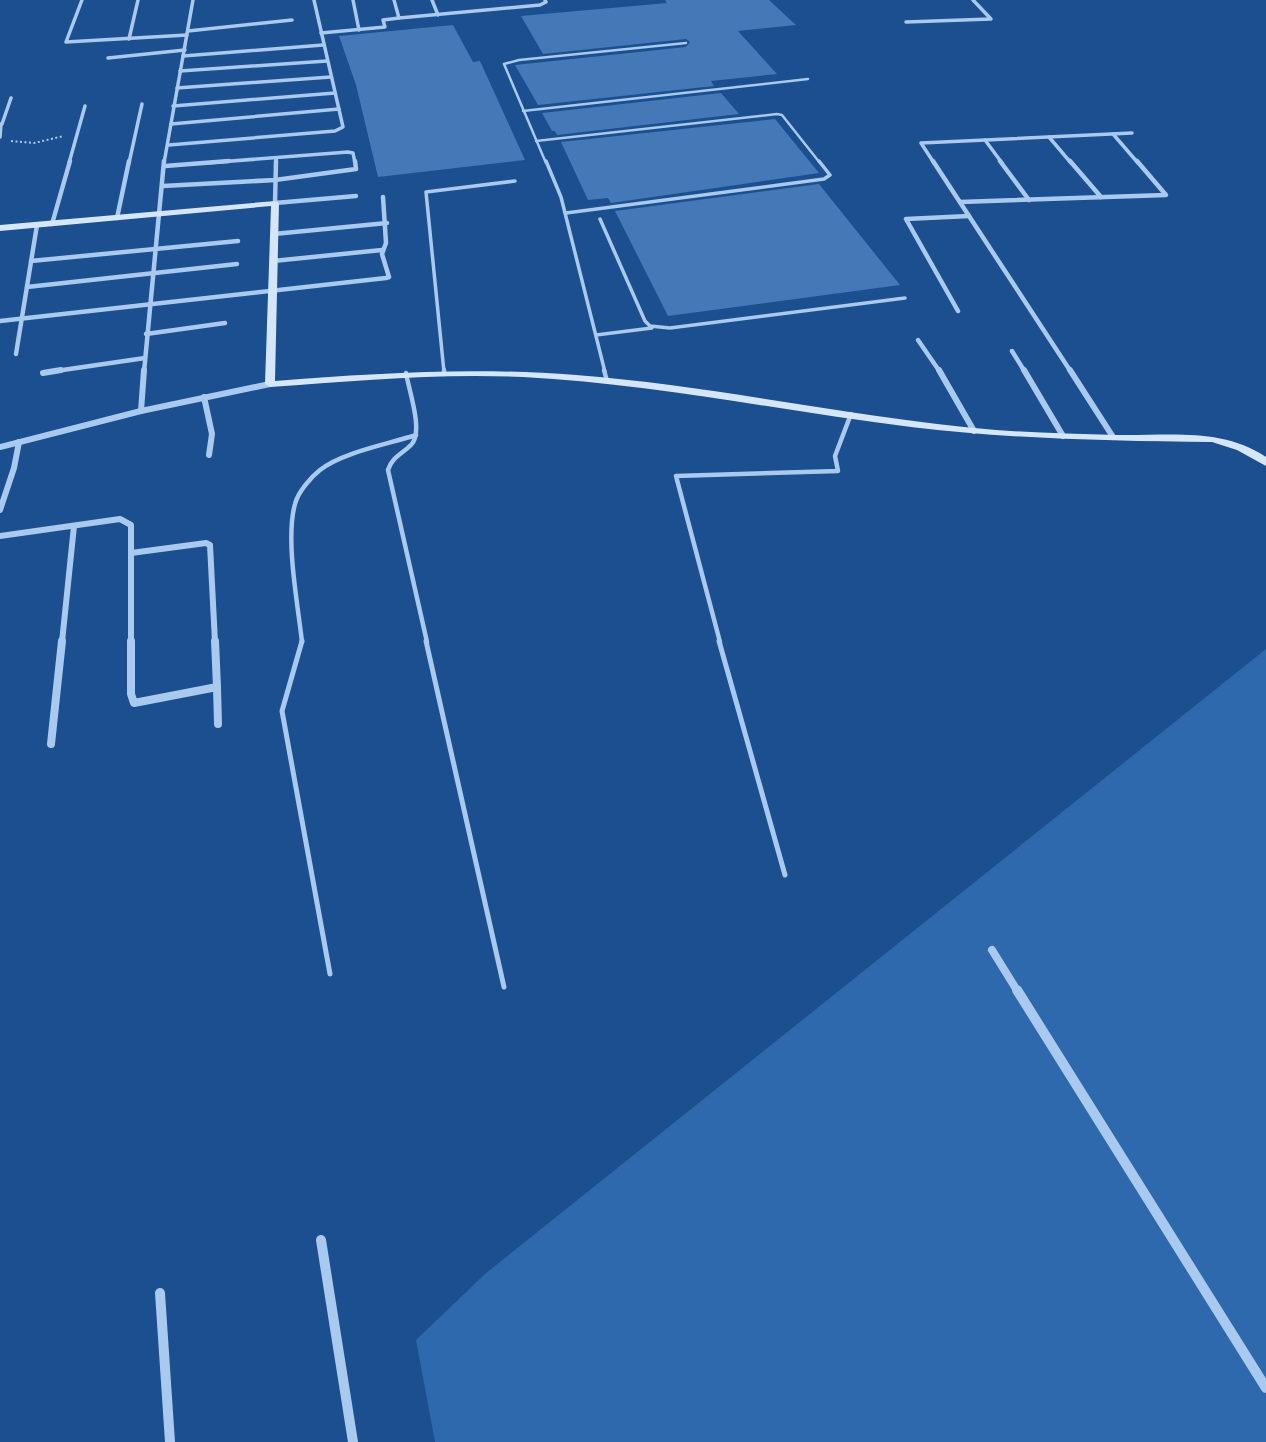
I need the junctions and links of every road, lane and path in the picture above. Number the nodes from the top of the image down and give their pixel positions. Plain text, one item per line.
1 (82, 0) edge
2 (138, 0) edge
3 (193, 0) edge
4 (314, 0) edge
5 (353, 0) edge
6 (394, 0) edge
7 (432, 0) edge
8 (493, 0) edge
9 (545, 0) edge
10 (973, 0) edge
11 (488, 11) junction
12 (438, 15) junction
13 (399, 18) junction
14 (292, 20) dead end
15 (906, 22) dead end
16 (359, 30) junction
17 (188, 33) junction
18 (321, 33) junction
19 (129, 39) junction
20 (686, 43) dead end
21 (323, 45) junction
22 (184, 53) junction
23 (108, 58) dead end
24 (327, 61) junction
25 (180, 71) junction
26 (331, 77) junction
27 (808, 79) dead end
28 (177, 88) junction
29 (335, 93) junction
30 (11, 98) dead end
31 (142, 104) dead end
32 (85, 106) dead end
33 (173, 106) junction
34 (339, 109) junction
35 (523, 111) junction
36 (1, 124) edge
37 (172, 124) junction
38 (78, 132) junction
39 (1132, 133) dead end
40 (1113, 134) junction
41 (0, 137) edge
42 (1049, 137) junction
43 (7, 140) dead end
44 (985, 140) junction
45 (536, 141) junction
46 (169, 145) junction
47 (276, 159) junction
48 (165, 166) junction
49 (275, 180) junction
50 (515, 181) dead end
51 (163, 186) junction
52 (356, 196) dead end
53 (383, 197) dead end
54 (1101, 197) junction
55 (1029, 200) junction
56 (960, 202) junction
57 (275, 203) junction
58 (566, 213) junction
59 (159, 215) junction
60 (969, 216) junction
61 (117, 218) junction
62 (600, 219) dead end
63 (387, 223) junction
64 (52, 224) junction
65 (37, 225) junction
66 (0, 228) edge
67 (274, 234) junction
68 (238, 241) dead end
69 (156, 248) junction
70 (382, 250) junction
71 (31, 261) junction
72 (273, 261) junction
73 (237, 264) dead end
74 (153, 272) junction
75 (27, 287) junction
76 (271, 292) junction
77 (905, 298) dead end
78 (148, 305) junction
79 (958, 311) dead end
80 (22, 318) junction
81 (0, 321) edge
82 (225, 323) dead end
83 (659, 327) junction
84 (146, 334) junction
85 (596, 335) junction
86 (918, 340) dead end
87 (1012, 351) dead end
88 (16, 354) dead end
89 (145, 358) junction
90 (43, 373) dead end
91 (406, 373) junction
92 (444, 374) junction
93 (607, 381) junction
94 (270, 384) junction
95 (204, 397) junction
96 (141, 411) junction
97 (851, 414) junction
98 (974, 431) junction
99 (416, 435) junction
100 (1063, 436) junction
101 (1113, 437) junction
102 (19, 442) junction
103 (0, 447) edge
104 (209, 455) dead end
105 (1266, 462) edge
106 (0, 510) edge
107 (74, 526) junction
108 (0, 536) edge
109 (131, 553) junction
110 (217, 687) junction
111 (218, 724) dead end
112 (51, 744) dead end
113 (785, 875) dead end
114 (992, 950) dead end
115 (330, 974) dead end
116 (505, 987) dead end
117 (321, 1240) dead end
118 (160, 1293) dead end
119 (1266, 1388) edge
120 (170, 1442) edge
121 (353, 1442) edge

1 - 19 street
2 - 19 street
3 - 17 street
4 - 18 street
5 - 16 street
6 - 13 street
7 - 12 street
8 - 11 street
9 - 11 street
10 - 15 street
11 - 12 street
12 - 13 street
13 - 16 street
14 - 17 street
16 - 18 street
17 - 19 street
17 - 22 street
18 - 21 street
20 - 35 lane
21 - 22 street
21 - 24 street
22 - 23 street
22 - 25 street
24 - 25 street
24 - 26 street
25 - 28 street
26 - 28 street
26 - 29 street
27 - 35 lane
28 - 33 street
29 - 33 street
29 - 34 street
30 - 36 street
31 - 61 street
32 - 38 street
33 - 37 street
34 - 37 street
34 - 46 street
35 - 45 lane
36 - 41 street
37 - 46 street
38 - 43 path
38 - 64 street
39 - 40 street
40 - 42 street
40 - 54 street
42 - 44 street
42 - 54 street
44 - 55 street
44 - 56 street
45 - 58 lane
45 - 58 lane
46 - 48 street
47 - 48 street
47 - 49 street
47 - 49 street
48 - 51 street
49 - 51 street
49 - 57 street
50 - 92 lane
51 - 59 street
52 - 57 street
53 - 63 street
54 - 55 street
55 - 56 street
56 - 60 street
57 - 59 street
57 - 67 street
58 - 85 lane
59 - 61 street
59 - 69 street
60 - 79 street
60 - 101 street
61 - 64 street
62 - 83 lane
63 - 67 street
63 - 70 street
64 - 65 street
65 - 66 street
65 - 71 street
67 - 72 street
68 - 69 street
69 - 71 street
69 - 74 street
70 - 72 street
70 - 76 street
71 - 75 street
72 - 76 street
73 - 74 street
74 - 75 street
74 - 78 street
75 - 80 street
76 - 78 street
76 - 94 street
77 - 83 lane
78 - 80 street
78 - 84 street
80 - 81 street
80 - 88 street
82 - 84 street
83 - 85 lane
84 - 89 street
85 - 93 lane
86 - 98 street
87 - 100 street
89 - 90 street
89 - 96 street
91 - 92 street
91 - 94 street
91 - 99 lane
92 - 93 street
93 - 97 street
94 - 95 street
95 - 96 street
95 - 104 street
96 - 102 street
97 - 98 street
97 - 113 lane
98 - 100 street
99 - 115 lane
99 - 116 lane
100 - 101 street
101 - 105 street
102 - 103 street
102 - 106 street
107 - 108 street
107 - 109 street
107 - 112 street
109 - 110 street
109 - 110 street
110 - 111 street
114 - 119 street
117 - 121 street
118 - 120 street

